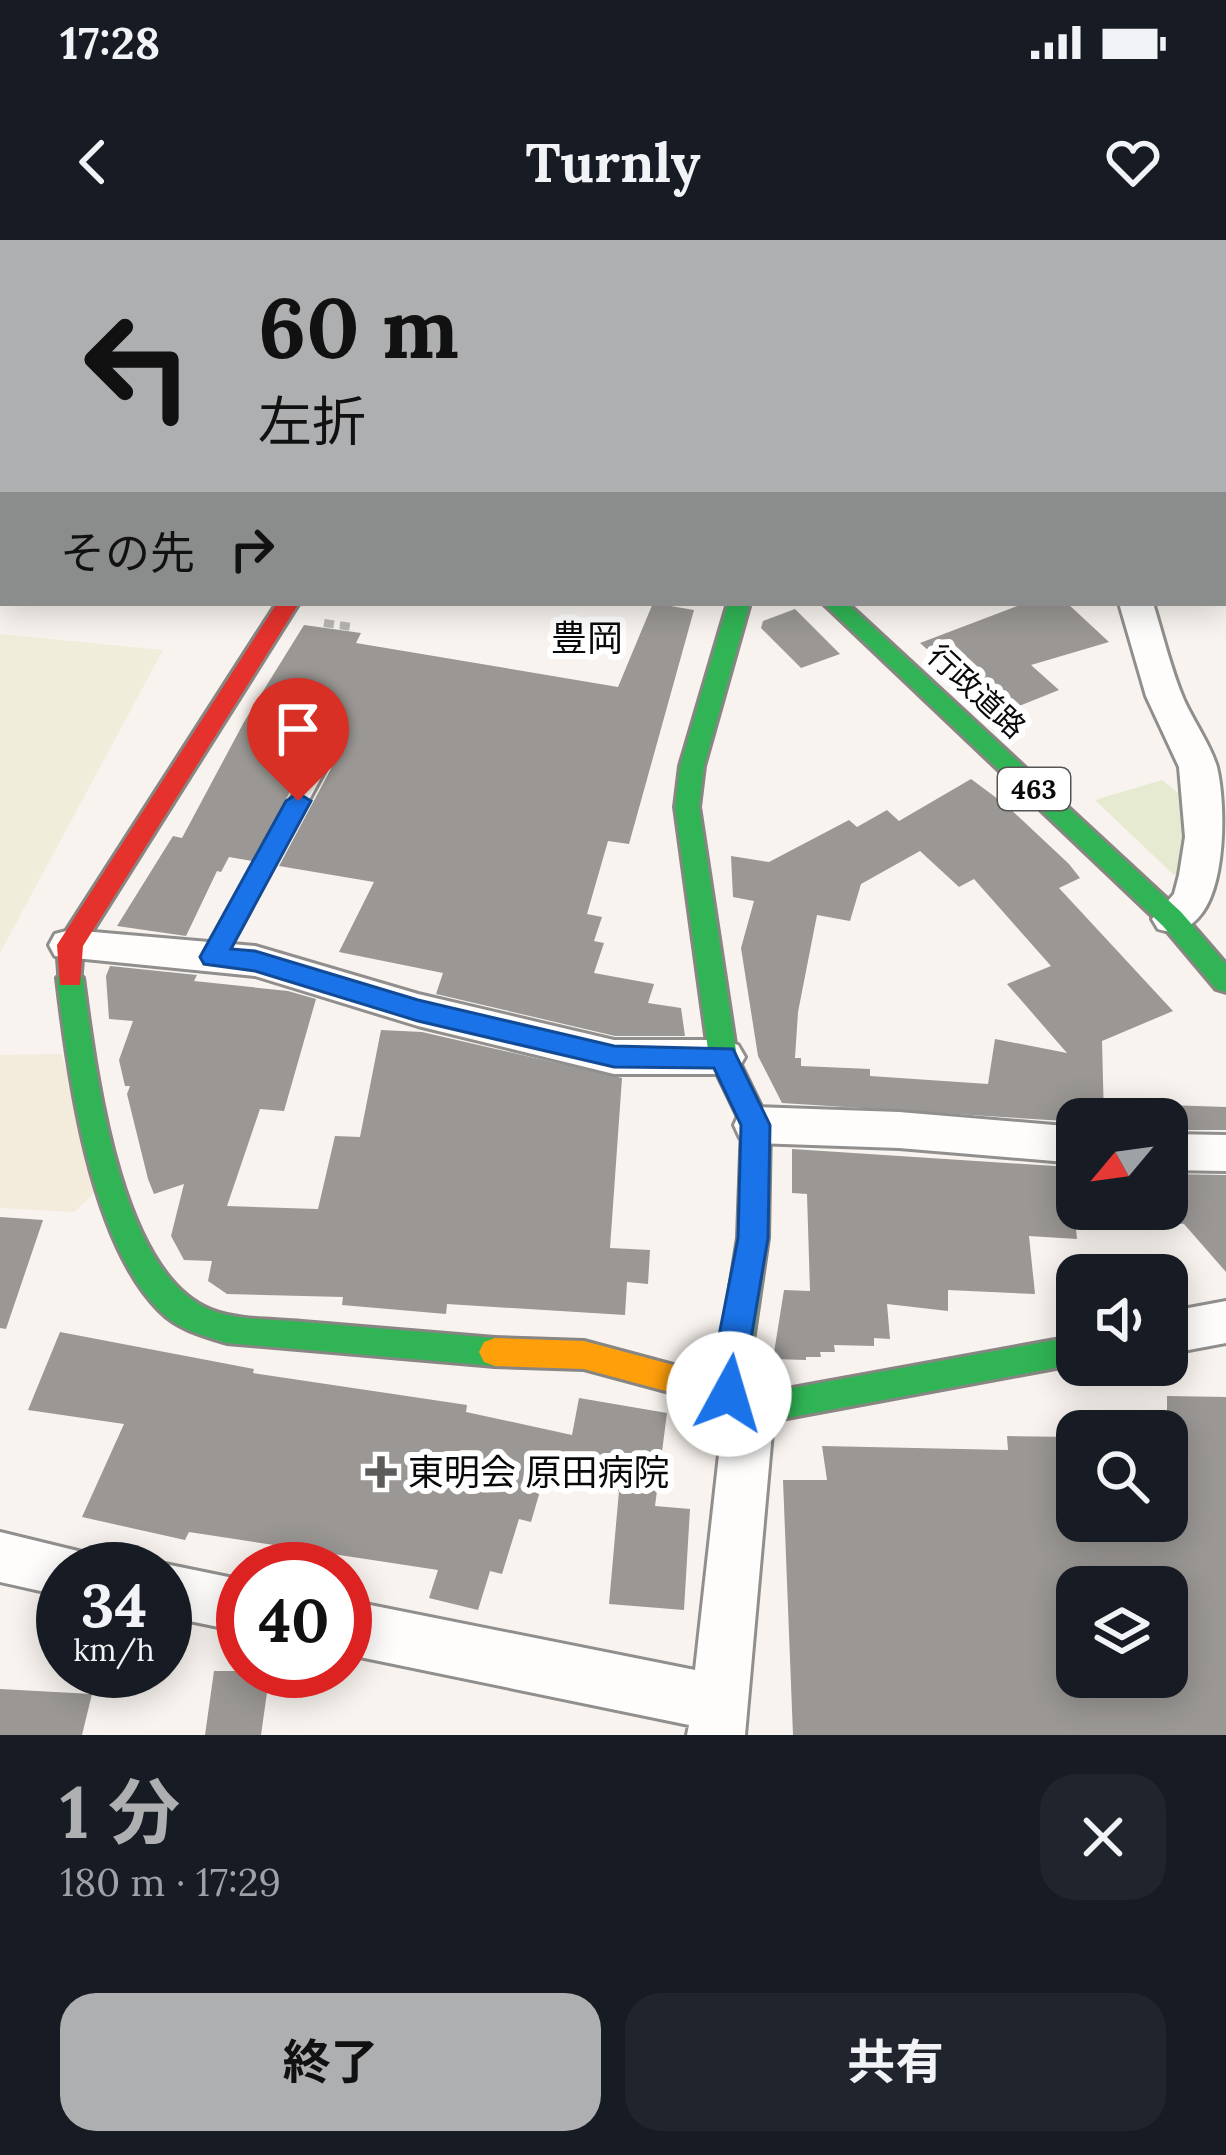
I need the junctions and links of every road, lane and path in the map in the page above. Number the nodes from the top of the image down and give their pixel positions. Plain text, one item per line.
1 (286, 606) edge
2 (738, 606) edge
3 (837, 606) edge
4 (1144, 606) edge
5 (1211, 748) edge
6 (320, 763) dead end
7 (1172, 919) junction
8 (70, 945) junction
9 (214, 957) junction
10 (1226, 982) edge
11 (723, 1057) junction
12 (756, 1125) junction
13 (1056, 1143) edge
14 (1188, 1152) edge
15 (1226, 1153) edge
16 (1226, 1322) edge
17 (1188, 1329) edge
18 (1056, 1353) edge
19 (739, 1402) junction
20 (0, 1557) edge
21 (36, 1564) edge
22 (372, 1634) edge
23 (716, 1718) edge

1 - 8 main road
2 - 11 main road
3 - 7 main road, 行政道路 / 463
4 - 5 street
5 - 7 street
6 - 9 lane
7 - 10 main road, 行政道路 / 463
8 - 9 street
8 - 19 main road
9 - 11 street
11 - 12 main road
12 - 13 street
12 - 19 main road
14 - 15 street
16 - 17 street
18 - 19 main road
19 - 23 street
20 - 21 street
22 - 23 street

